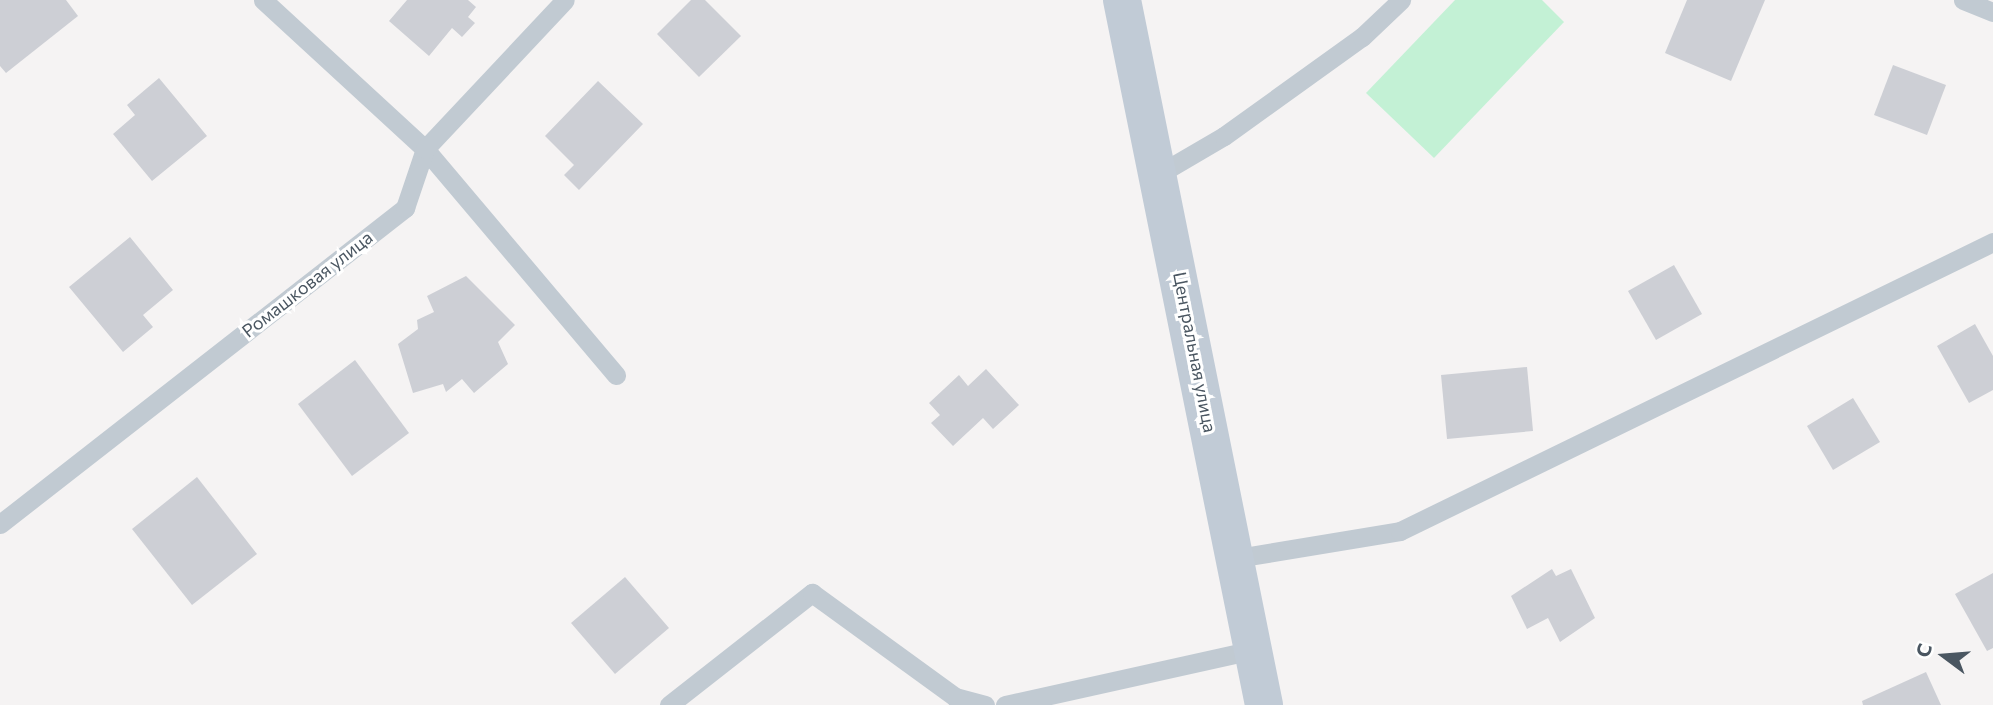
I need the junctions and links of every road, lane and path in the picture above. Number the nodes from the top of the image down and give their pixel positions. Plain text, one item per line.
1 (262, 0) edge
2 (565, 0) edge
3 (1122, 0) edge
4 (1401, 0) edge
5 (1963, 0) edge
6 (1993, 12) edge
7 (425, 149) junction
8 (1159, 173) junction
9 (1993, 242) edge
10 (616, 374) dead end
11 (0, 524) edge
12 (1237, 558) junction
13 (1254, 650) junction
14 (669, 705) edge
15 (985, 705) edge
16 (1005, 705) edge
17 (1264, 705) edge

1 - 7 lane
2 - 7 lane, Ромашковая улица
3 - 8 street, Центральная улица
4 - 8 lane
5 - 6 lane
7 - 10 lane
7 - 11 lane, Ромашковая улица
8 - 12 street, Центральная улица
9 - 12 lane
12 - 13 street, Центральная улица
13 - 16 lane
13 - 17 street, Центральная улица
14 - 15 lane

